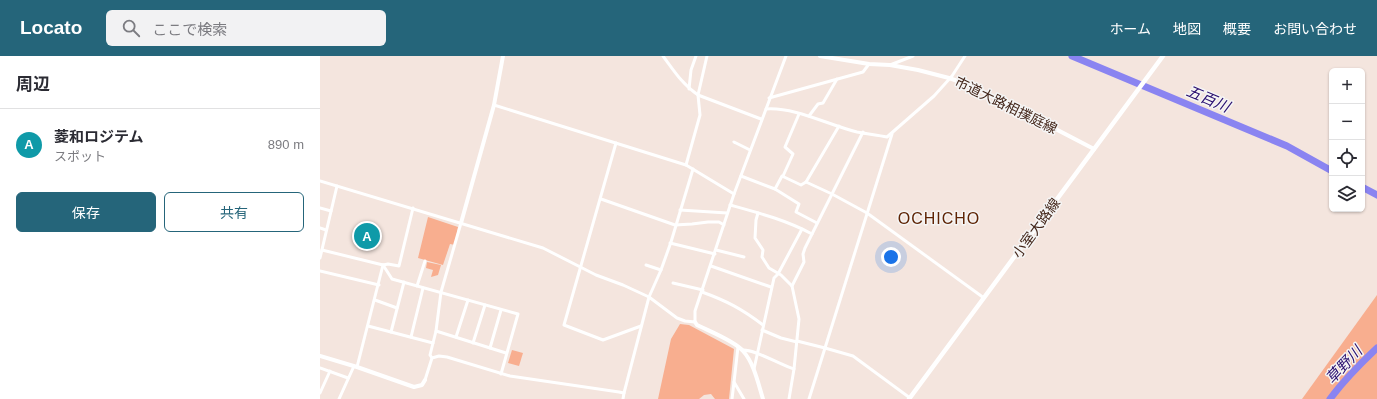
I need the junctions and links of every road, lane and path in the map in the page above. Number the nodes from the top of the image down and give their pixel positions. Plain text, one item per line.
1 (503, 56) edge
2 (663, 56) edge
3 (696, 56) edge
4 (708, 56) edge
5 (786, 56) edge
6 (820, 56) edge
7 (913, 56) edge
8 (965, 56) edge
9 (1163, 56) edge
10 (869, 64) junction
11 (890, 65) junction
12 (949, 78) junction
13 (837, 79) junction
14 (689, 89) junction
15 (698, 95) junction
16 (770, 98) junction
17 (494, 105) junction
18 (766, 109) junction
19 (799, 114) junction
20 (809, 116) junction
21 (762, 119) junction
22 (839, 126) junction
23 (863, 132) junction
24 (892, 134) junction
25 (734, 142) dead end
26 (616, 143) junction
27 (1094, 149) junction
28 (750, 150) junction
29 (686, 165) junction
30 (693, 169) junction
31 (741, 176) junction
32 (783, 176) junction
33 (320, 181) edge
34 (806, 182) junction
35 (337, 186) junction
36 (775, 189) junction
37 (734, 194) junction
38 (832, 194) junction
39 (601, 199) junction
40 (730, 206) junction
41 (320, 208) edge
42 (413, 208) junction
43 (331, 210) junction
44 (680, 210) junction
45 (758, 212) junction
46 (867, 212) junction
47 (727, 214) junction
48 (461, 223) junction
49 (817, 223) junction
50 (675, 225) junction
51 (724, 225) junction
52 (320, 228) edge
53 (802, 229) junction
54 (326, 230) junction
55 (812, 234) junction
56 (670, 243) junction
57 (322, 247) edge
58 (715, 252) junction
59 (744, 257) dead end
60 (320, 258) edge
61 (424, 261) dead end
62 (383, 265) junction
63 (646, 265) dead end
64 (711, 266) junction
65 (581, 267) junction
66 (320, 270) edge
67 (661, 270) junction
68 (778, 274) junction
69 (404, 282) junction
70 (672, 283) dead end
71 (379, 285) junction
72 (417, 286) junction
73 (771, 286) junction
74 (792, 286) junction
75 (423, 288) junction
76 (702, 291) junction
77 (441, 292) junction
78 (649, 297) junction
79 (984, 298) junction
80 (375, 300) junction
81 (468, 300) junction
82 (485, 305) junction
83 (397, 308) junction
84 (502, 310) junction
85 (695, 322) junction
86 (763, 325) junction
87 (368, 326) junction
88 (641, 326) junction
89 (762, 330) junction
90 (436, 331) junction
91 (391, 332) junction
92 (411, 337) junction
93 (456, 337) junction
94 (797, 341) junction
95 (433, 343) junction
96 (473, 343) junction
97 (490, 348) junction
98 (825, 348) junction
99 (740, 349) junction
100 (506, 353) junction
101 (757, 354) junction
102 (320, 356) edge
103 (432, 358) junction
104 (355, 366) junction
105 (320, 368) edge
106 (794, 369) junction
107 (753, 370) junction
108 (330, 371) junction
109 (501, 374) junction
110 (348, 378) junction
111 (425, 380) joint
112 (734, 382) junction
113 (320, 393) edge
114 (624, 393) junction
115 (339, 399) edge
116 (623, 399) edge
117 (732, 399) edge
118 (744, 399) edge
119 (763, 399) edge
120 (789, 399) edge
121 (809, 399) edge
122 (910, 399) edge

1 - 17 street
2 - 14 street
3 - 14 street
4 - 15 street
5 - 16 street
6 - 10 street, 市道大路相撲庭線
7 - 11 street
8 - 12 street
9 - 27 main road, 小室大路線
10 - 11 street, 市道大路相撲庭線
10 - 13 street
11 - 12 street, 市道大路相撲庭線
12 - 24 street
12 - 27 street, 市道大路相撲庭線
13 - 16 street
13 - 20 street
14 - 15 street
15 - 21 street
15 - 29 street
16 - 18 street
17 - 26 street
17 - 48 street
18 - 19 street
18 - 21 street
19 - 20 street
19 - 32 street
20 - 22 street
21 - 28 street
22 - 23 street
22 - 34 street
23 - 24 street
23 - 38 street
24 - 46 street
25 - 28 street
26 - 29 street
26 - 39 street
27 - 79 main road, 小室大路線
28 - 31 street
29 - 30 street
30 - 37 street
30 - 44 street
31 - 36 street
31 - 37 street
32 - 34 street
32 - 36 street
33 - 35 street
34 - 38 street
35 - 42 street
35 - 43 street
36 - 49 street
37 - 40 street
38 - 46 street
38 - 49 street
39 - 50 street
39 - 65 street
40 - 45 street
40 - 47 street
41 - 43 street
42 - 48 street
42 - 62 street
43 - 54 street
44 - 47 street
44 - 50 street
45 - 53 street
45 - 68 street
46 - 79 street
46 - 98 street
47 - 51 street
48 - 65 street
48 - 77 street
49 - 55 street
50 - 51 street
50 - 56 street
51 - 58 street
52 - 54 street
53 - 55 street
53 - 68 street
54 - 57 street
55 - 74 street
56 - 58 street
56 - 67 street
57 - 60 street
57 - 62 street
58 - 59 street
58 - 64 street
61 - 72 street
62 - 69 street
62 - 71 street
63 - 67 street
64 - 73 street
64 - 76 street
65 - 78 street
65 - 88 street
66 - 71 street
67 - 78 street
68 - 73 street
68 - 74 street
69 - 72 street
69 - 83 street
70 - 76 street
71 - 80 street
72 - 75 street
73 - 86 street
74 - 94 street
75 - 77 street
75 - 92 street
76 - 85 street
76 - 86 street
77 - 81 street
77 - 90 street
78 - 85 street
78 - 88 street
79 - 122 main road, 小室大路線
80 - 83 street
80 - 87 street
81 - 82 street
81 - 93 street
82 - 84 street
82 - 96 street
83 - 91 street
84 - 97 street
84 - 100 street
85 - 99 street
86 - 89 street
87 - 91 street
87 - 104 street
88 - 114 street
89 - 94 street
89 - 101 street
90 - 93 street
90 - 95 street
91 - 92 street
92 - 95 street
93 - 96 street
94 - 98 street
94 - 106 street
95 - 103 street
96 - 97 street
97 - 100 street
98 - 121 street
98 - 122 street
99 - 101 street
99 - 107 street
99 - 112 street
100 - 109 street
101 - 106 street
101 - 107 street
102 - 104 street
103 - 109 street
103 - 111 street
104 - 110 street
104 - 111 street
105 - 108 street
106 - 120 street
107 - 119 street
108 - 110 street
108 - 113 street
109 - 114 street
110 - 115 street
112 - 117 street
112 - 118 street
114 - 116 street

